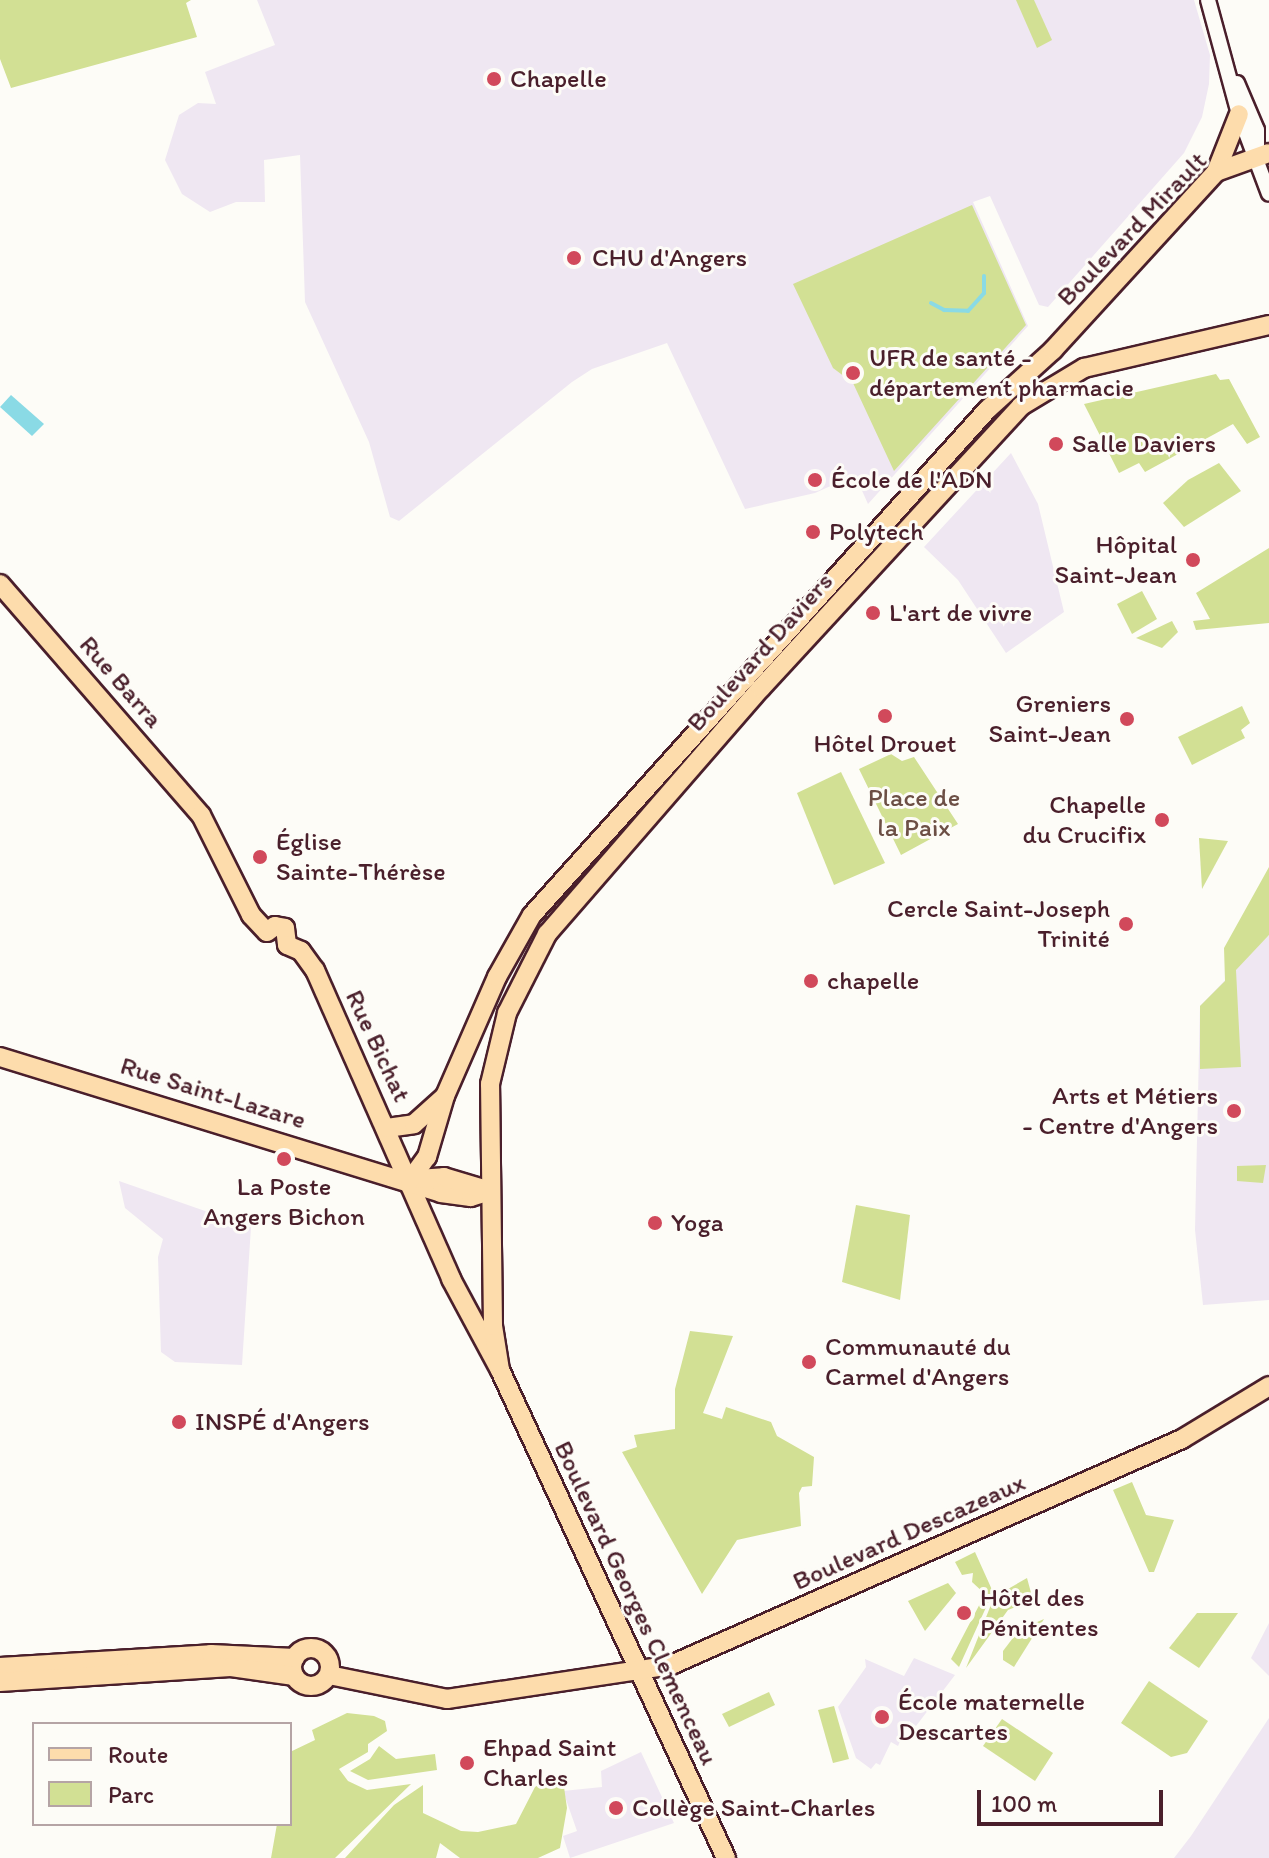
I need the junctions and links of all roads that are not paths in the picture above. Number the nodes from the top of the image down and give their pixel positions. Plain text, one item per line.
1 (1208, 0) edge
2 (1228, 65) junction
3 (1239, 114) junction
4 (1263, 131) edge
5 (1263, 154) edge
6 (1216, 172) junction
7 (1269, 194) edge
8 (1269, 325) edge
9 (1053, 350) joint
10 (0, 584) edge
11 (267, 932) joint
12 (0, 1057) edge
13 (445, 1096) junction
14 (387, 1128) junction
15 (410, 1180) junction
16 (490, 1191) junction
17 (500, 1370) junction
18 (1269, 1386) edge
19 (0, 1667) edge
20 (295, 1667) junction
21 (640, 1673) junction
22 (329, 1675) junction
23 (0, 1682) edge
24 (726, 1858) edge

1 - 2 street
2 - 3 street
2 - 4 street
3 - 5 street
3 - 6 main road
4 - 5 street
5 - 6 main road, Boulevard Mirault
5 - 7 street
6 - 9 main road, Boulevard Mirault
8 - 16 main road, Boulevard Daviers
9 - 13 main road, Boulevard Daviers
10 - 11 main road, Rue Barra
11 - 14 main road, Rue Bichat
12 - 15 main road, Rue Saint-Lazare
13 - 14 main road
13 - 15 main road, Boulevard Daviers
14 - 15 main road, Rue Bichat
15 - 16 main road, Rue Saint-Lazare
15 - 17 main road, Boulevard Georges Clemenceau
16 - 17 main road, Boulevard Georges Clemenceau
17 - 21 main road, Boulevard Georges Clemenceau
18 - 21 main road, Boulevard Descazeaux
19 - 20 main road
20 - 22 main road
20 - 22 main road
20 - 23 main road
21 - 22 main road, Boulevard Descazeaux
21 - 24 main road, Boulevard Georges Clemenceau

